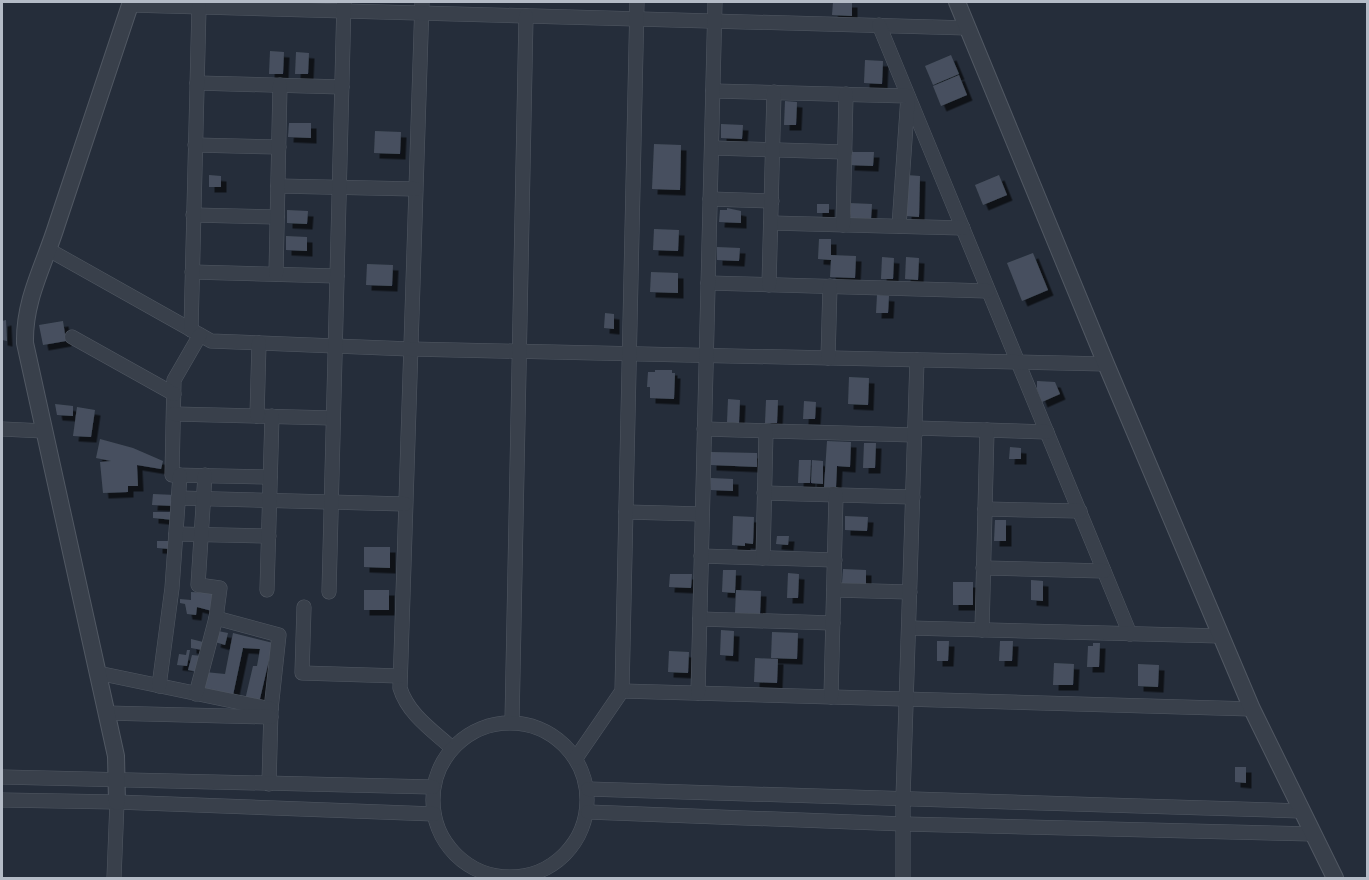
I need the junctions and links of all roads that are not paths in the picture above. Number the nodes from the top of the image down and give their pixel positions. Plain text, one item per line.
1 (637, 2) edge
2 (715, 2) edge
3 (957, 2) edge
4 (130, 3) edge
5 (344, 6) edge
6 (199, 7) junction
7 (422, 7) edge
8 (526, 16) junction
9 (637, 19) junction
10 (715, 21) junction
11 (879, 25) junction
12 (968, 28) junction
13 (197, 83) junction
14 (280, 85) junction
15 (342, 87) junction
16 (713, 91) junction
17 (774, 92) junction
18 (846, 94) junction
19 (908, 96) junction
20 (195, 145) junction
21 (279, 147) junction
22 (712, 148) junction
23 (773, 150) junction
24 (845, 152) junction
25 (278, 186) junction
26 (339, 188) junction
27 (416, 189) junction
28 (710, 199) junction
29 (772, 201) junction
30 (194, 215) junction
31 (277, 217) junction
32 (771, 223) junction
33 (843, 225) junction
34 (899, 226) junction
35 (963, 228) junction
36 (49, 250) junction
37 (192, 272) junction
38 (276, 274) junction
39 (337, 276) junction
40 (708, 283) junction
41 (770, 285) junction
42 (830, 286) junction
43 (988, 291) junction
44 (195, 332) junction
45 (72, 337) dead end
46 (259, 343) junction
47 (335, 346) junction
48 (410, 349) junction
49 (519, 352) junction
50 (629, 354) junction
51 (706, 356) junction
52 (828, 358) junction
53 (917, 360) junction
54 (1018, 362) junction
55 (1106, 364) junction
56 (174, 394) junction
57 (174, 414) junction
58 (257, 416) junction
59 (272, 416) junction
60 (333, 418) junction
61 (2, 429) edge
62 (704, 429) junction
63 (44, 430) junction
64 (987, 430) junction
65 (766, 431) junction
66 (915, 431) junction
67 (1047, 432) junction
68 (180, 475) junction
69 (205, 475) junction
70 (270, 477) junction
71 (764, 493) junction
72 (836, 495) junction
73 (913, 497) junction
74 (178, 498) junction
75 (204, 498) junction
76 (270, 500) junction
77 (331, 502) junction
78 (405, 504) junction
79 (985, 509) junction
80 (1080, 511) junction
81 (626, 512) junction
82 (702, 514) junction
83 (176, 534) junction
84 (201, 534) junction
85 (269, 536) junction
86 (701, 556) junction
87 (763, 558) junction
88 (835, 560) junction
89 (984, 568) junction
90 (1104, 571) junction
91 (267, 590) dead end
92 (834, 590) junction
93 (329, 592) dead end
94 (910, 592) junction
95 (304, 607) dead end
96 (216, 618) junction
97 (700, 620) junction
98 (833, 623) junction
99 (909, 628) junction
100 (982, 630) junction
101 (1130, 634) junction
102 (1221, 636) junction
103 (98, 673) junction
104 (400, 676) junction
105 (159, 686) junction
106 (622, 691) junction
107 (698, 693) junction
108 (196, 694) junction
109 (831, 697) junction
110 (906, 699) junction
111 (1252, 709) junction
112 (106, 713) junction
113 (271, 713) junction
114 (512, 722) junction
115 (452, 748) junction
116 (576, 758) junction
117 (2, 777) edge
118 (117, 780) junction
119 (269, 784) junction
120 (433, 788) junction
121 (588, 789) junction
122 (903, 798) junction
123 (2, 800) edge
124 (117, 802) junction
125 (1301, 811) junction
126 (588, 812) junction
127 (434, 814) junction
128 (904, 824) junction
129 (1313, 834) junction
130 (491, 877) edge
131 (518, 878) edge
132 (114, 879) edge
133 (903, 879) edge
134 (1335, 879) edge

1 - 9 street
2 - 10 street
3 - 12 street
4 - 6 street
4 - 36 street
5 - 6 street
5 - 7 street
5 - 15 street
6 - 13 street
7 - 8 street
7 - 27 street
8 - 9 street
8 - 49 street
9 - 10 street
9 - 50 street
10 - 11 street
10 - 16 street
11 - 12 street
11 - 19 street
12 - 55 street
13 - 14 street
13 - 20 street
14 - 15 street
14 - 21 street
15 - 26 street
16 - 17 street
16 - 22 street
17 - 18 street
17 - 23 street
18 - 19 street
18 - 24 street
19 - 34 street
19 - 35 street
20 - 21 street
20 - 30 street
21 - 25 street
22 - 23 street
22 - 28 street
23 - 24 street
23 - 29 street
24 - 33 street
25 - 26 street
25 - 31 street
26 - 27 street
26 - 39 street
27 - 48 street
28 - 29 street
28 - 40 street
29 - 32 street
30 - 31 street
30 - 37 street
31 - 38 street
32 - 33 street
32 - 41 street
33 - 34 street
34 - 35 street
35 - 43 street
36 - 44 street
36 - 63 street
37 - 38 street
37 - 44 street
38 - 39 street
39 - 47 street
40 - 41 street
40 - 51 street
41 - 42 street
42 - 43 street
42 - 52 street
43 - 54 street
44 - 46 street
44 - 56 street
45 - 56 street
46 - 47 street
46 - 58 street
47 - 48 street
47 - 60 street
48 - 49 street
48 - 78 street
49 - 50 street
49 - 114 street
50 - 51 street
50 - 81 street
51 - 52 street
51 - 62 street
52 - 53 street
53 - 54 street
53 - 66 street
54 - 55 street
54 - 67 street
55 - 102 street
56 - 57 street
57 - 58 street
57 - 68 street
58 - 59 street
59 - 60 street
59 - 70 street
60 - 77 street
61 - 63 street
62 - 65 street
62 - 82 street
63 - 103 street
64 - 66 street
64 - 67 street
64 - 79 street
65 - 66 street
65 - 71 street
66 - 73 street
67 - 80 street
68 - 69 street
68 - 74 street
69 - 70 street
69 - 75 street
70 - 76 street
71 - 72 street
71 - 87 street
72 - 73 street
72 - 88 street
73 - 94 street
74 - 75 street
74 - 83 street
75 - 76 street
75 - 84 street
76 - 77 street
76 - 85 street
77 - 78 street
77 - 93 street
78 - 104 street
79 - 80 street
79 - 89 street
80 - 90 street
81 - 82 street
81 - 106 street
82 - 86 street
83 - 84 street
83 - 105 street
84 - 85 street
84 - 96 street
85 - 91 street
86 - 87 street
86 - 97 street
87 - 88 street
88 - 92 street
89 - 90 street
89 - 100 street
90 - 101 street
92 - 94 street
92 - 98 street
94 - 99 street
95 - 104 street
96 - 108 street
96 - 113 street
97 - 98 street
97 - 107 street
98 - 109 street
99 - 100 street
99 - 110 street
100 - 101 street
101 - 102 street
102 - 111 street
103 - 105 street
103 - 112 street
104 - 115 street
105 - 108 street
106 - 107 street
106 - 116 street
107 - 109 street
108 - 113 street
109 - 110 street
110 - 111 street
110 - 122 street
111 - 125 street
112 - 113 street
112 - 118 street
113 - 119 street
114 - 115 street
114 - 116 street
115 - 120 street
116 - 121 street
117 - 118 street
118 - 119 street
118 - 124 street
119 - 120 street
120 - 127 street
121 - 122 street
121 - 126 street
122 - 125 street
122 - 128 street
123 - 124 street
124 - 127 street
124 - 132 street
125 - 129 street
126 - 128 street
126 - 131 street
127 - 130 street
128 - 129 street
128 - 133 street
129 - 134 street
130 - 131 street

